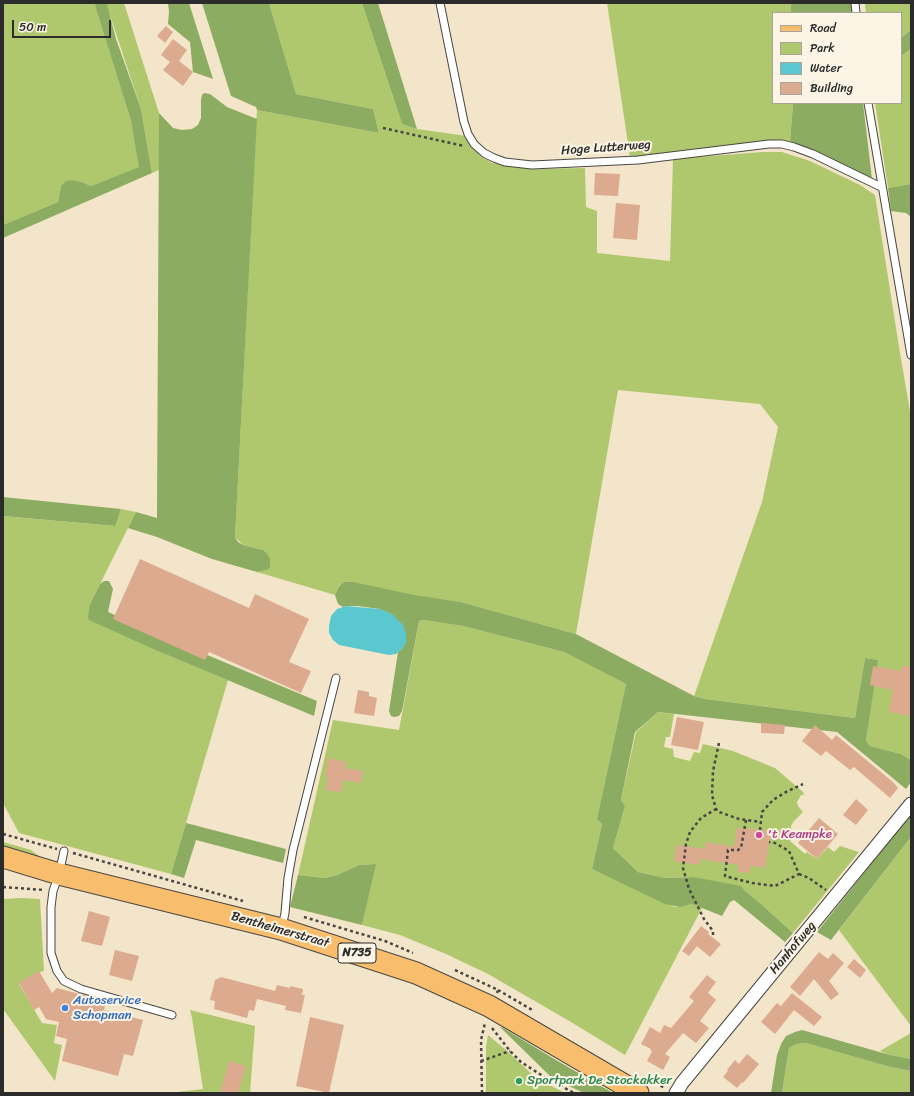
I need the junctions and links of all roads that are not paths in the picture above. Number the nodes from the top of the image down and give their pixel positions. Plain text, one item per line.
1 (440, 3) edge
2 (868, 104) edge
3 (882, 187) junction
4 (911, 355) edge
5 (336, 678) dead end
6 (911, 805) edge
7 (64, 851) dead end
8 (3, 857) edge
9 (3, 869) edge
10 (56, 882) junction
11 (281, 929) junction
12 (172, 1015) dead end
13 (638, 1093) edge
14 (676, 1093) edge

1 - 3 lane, Hoge Lutterweg
2 - 3 lane
3 - 4 lane
5 - 11 lane
6 - 14 street, Hanhofweg
7 - 10 lane
8 - 10 main road, Bentheimerstraat / N735
9 - 10 main road, Bentheimerstraat / N735
10 - 11 main road, Bentheimerstraat / N735
10 - 12 lane
11 - 13 main road, Bentheimerstraat / N735

